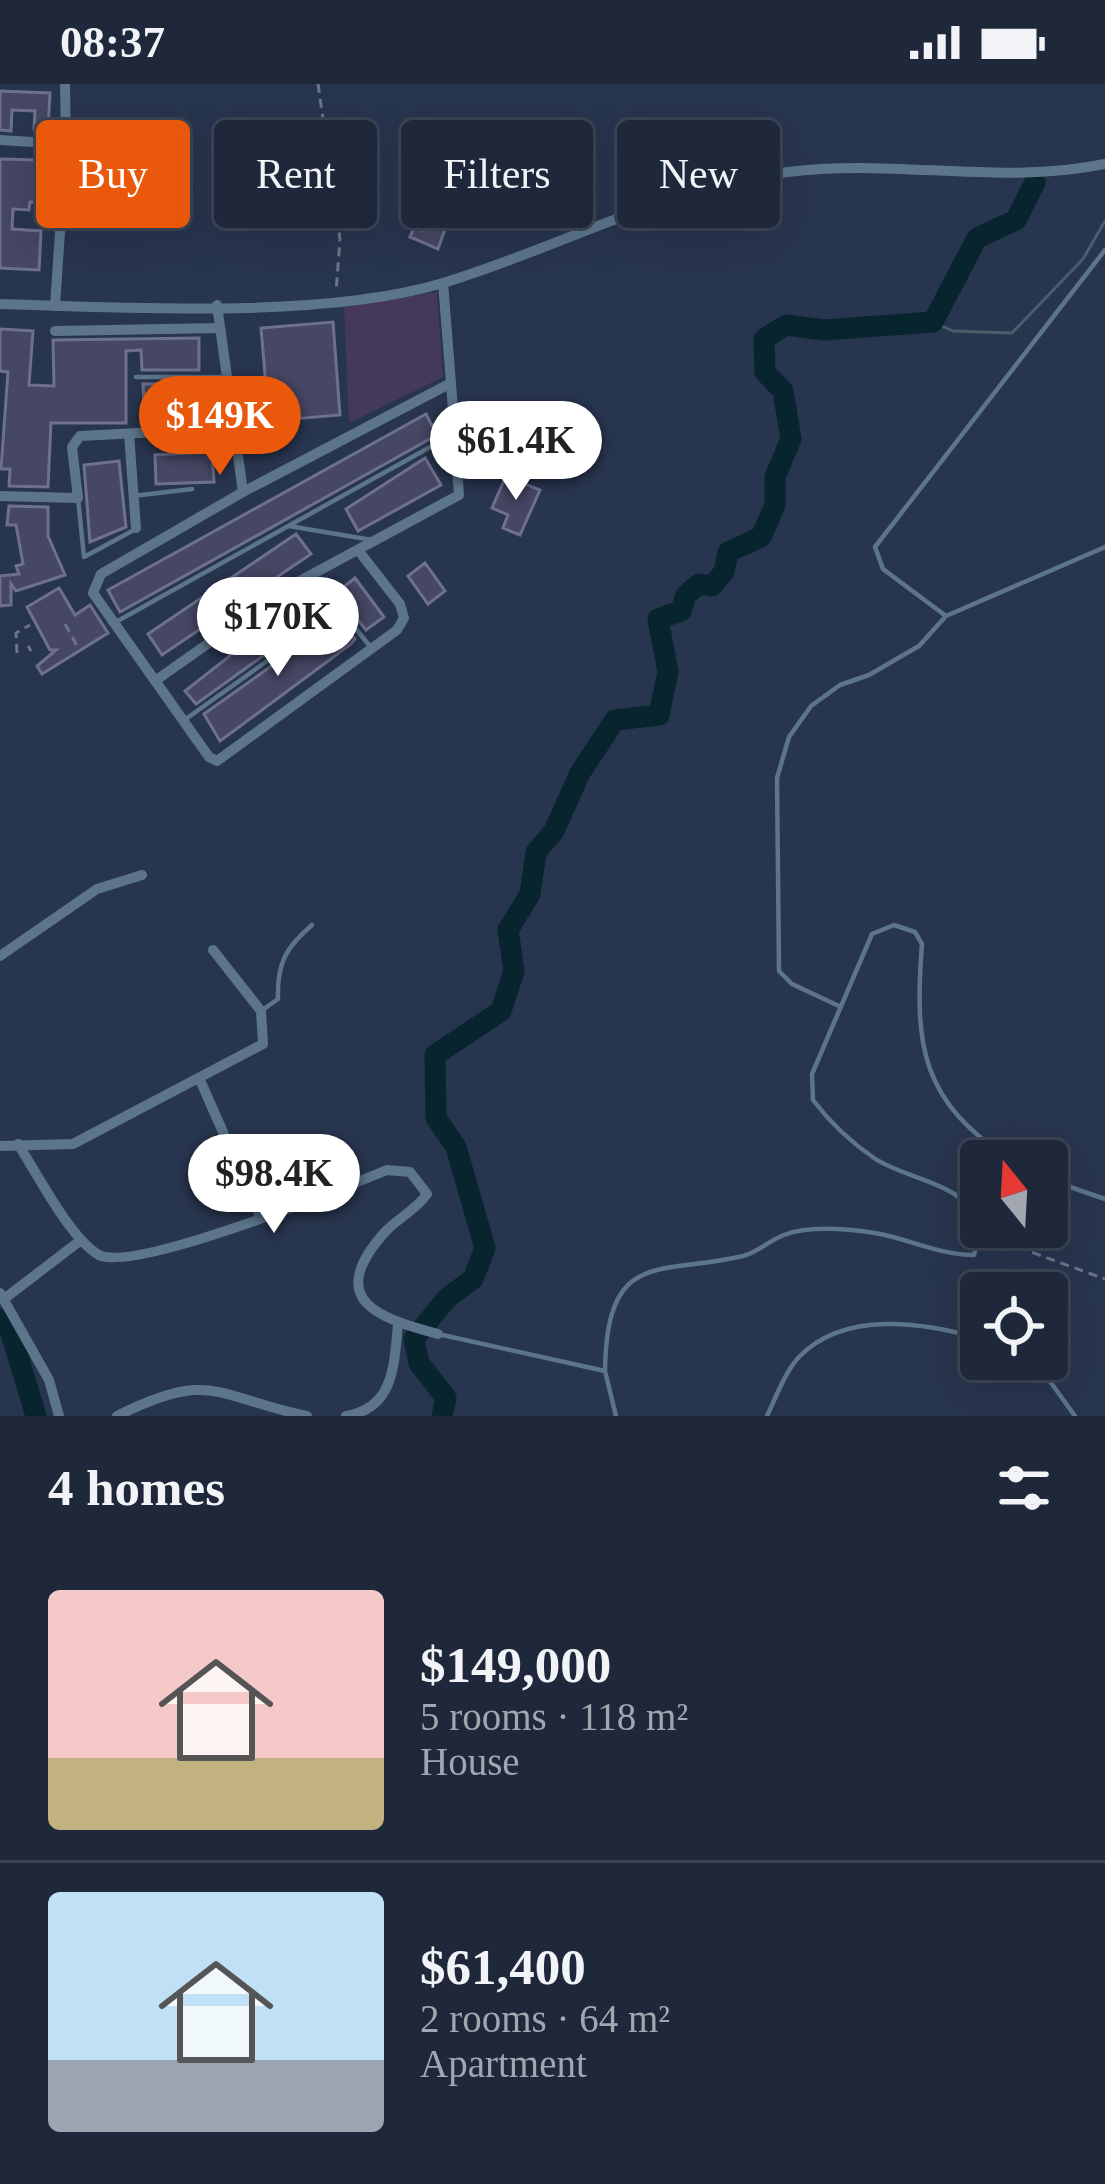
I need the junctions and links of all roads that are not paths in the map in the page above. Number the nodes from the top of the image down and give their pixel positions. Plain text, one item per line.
1 (65, 84) edge
2 (66, 120) edge
3 (0, 140) edge
4 (36, 142) edge
5 (1105, 164) edge
6 (60, 228) edge
7 (1105, 250) edge
8 (442, 283) junction
9 (0, 304) edge
10 (217, 305) junction
11 (55, 306) junction
12 (220, 328) junction
13 (55, 331) dead end
14 (227, 376) junction
15 (136, 377) dead end
16 (451, 383) junction
17 (234, 428) junction
18 (455, 433) junction
19 (128, 434) junction
20 (192, 489) dead end
21 (243, 492) junction
22 (0, 496) edge
23 (133, 496) junction
24 (78, 498) junction
25 (289, 526) junction
26 (136, 527) joint
27 (375, 540) junction
28 (1105, 547) edge
29 (358, 550) junction
30 (312, 574) junction
31 (340, 609) junction
32 (946, 616) junction
33 (114, 623) junction
34 (372, 650) junction
35 (155, 681) junction
36 (183, 721) junction
37 (142, 874) dead end
38 (312, 925) dead end
39 (213, 950) dead end
40 (0, 956) edge
41 (841, 1008) junction
42 (261, 1011) junction
43 (200, 1081) junction
44 (989, 1140) edge
45 (18, 1144) junction
46 (0, 1146) edge
47 (1068, 1186) edge
48 (960, 1199) edge
49 (1105, 1199) edge
50 (260, 1216) junction
51 (81, 1240) junction
52 (976, 1248) edge
53 (2, 1296) edge
54 (403, 1325) junction
55 (960, 1333) edge
56 (438, 1334) joint
57 (605, 1371) junction
58 (1049, 1380) edge
59 (58, 1416) edge
60 (117, 1416) edge
61 (307, 1416) edge
62 (346, 1416) edge
63 (616, 1416) edge
64 (767, 1416) edge
65 (1075, 1416) edge

1 - 2 street
3 - 4 street
5 - 8 street
6 - 11 street
7 - 32 lane
8 - 10 street
8 - 16 street
9 - 11 street
10 - 11 street
10 - 12 street
12 - 13 street
12 - 14 street
14 - 15 lane
14 - 17 street
16 - 18 street
16 - 21 street
17 - 19 street
17 - 21 street
18 - 25 lane
18 - 27 street
19 - 23 street
19 - 24 street
20 - 23 lane
21 - 33 street
22 - 24 street
23 - 26 street
24 - 26 lane
25 - 27 lane
25 - 33 lane
27 - 29 street
28 - 32 lane
29 - 30 street
29 - 34 street
30 - 31 lane
30 - 35 street
31 - 34 lane
31 - 36 lane
32 - 41 lane
33 - 35 street
34 - 36 street
35 - 36 street
37 - 40 street
38 - 42 lane
39 - 42 street
41 - 44 lane
41 - 48 lane
42 - 43 street
43 - 45 street
43 - 50 street
45 - 46 street
45 - 51 street
47 - 49 lane
50 - 51 street
50 - 54 street
51 - 53 street
52 - 57 lane
53 - 59 street
54 - 56 street
54 - 62 street
55 - 64 lane
56 - 57 lane
57 - 63 lane
58 - 65 lane
60 - 61 street

